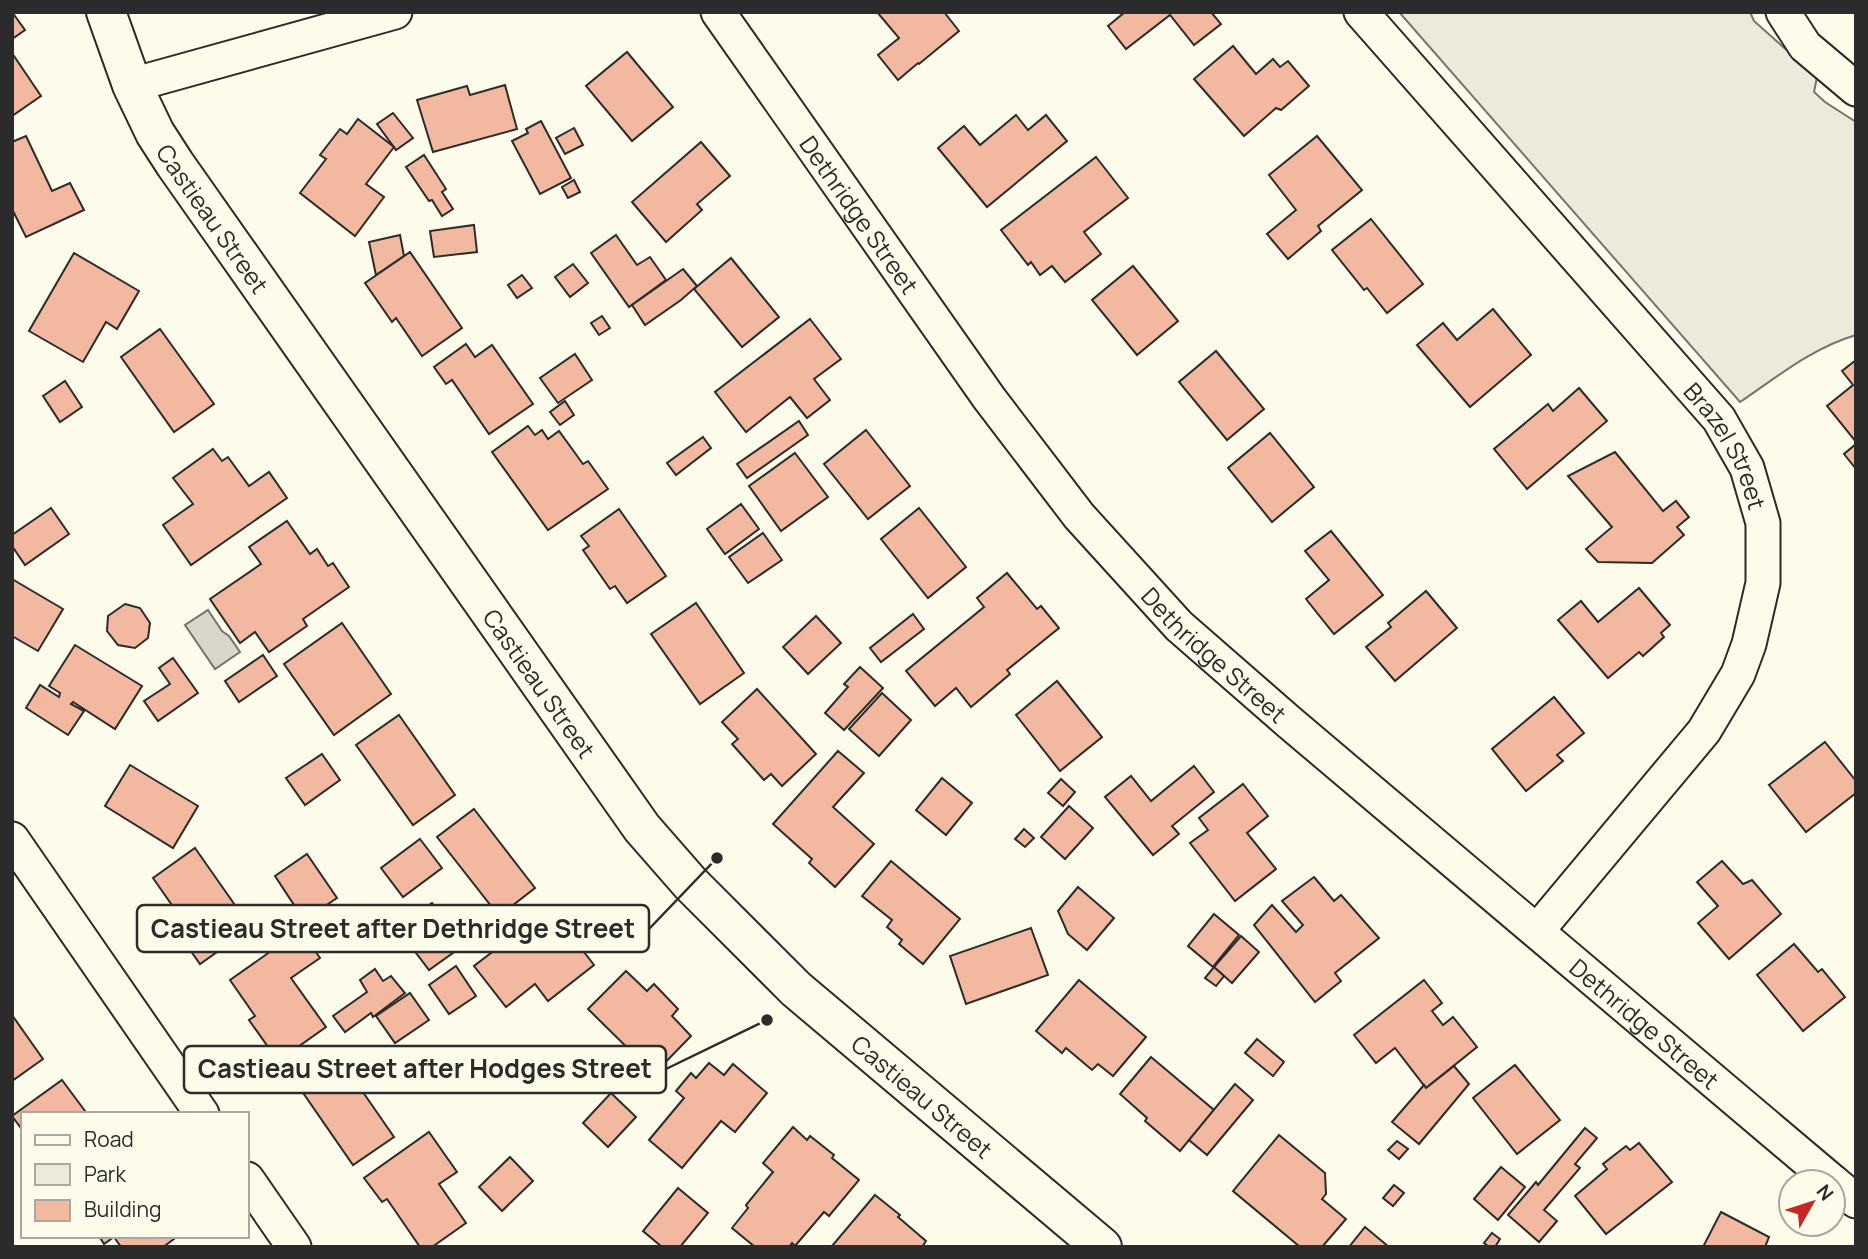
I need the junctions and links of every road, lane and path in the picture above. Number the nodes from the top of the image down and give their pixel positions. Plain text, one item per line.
1 (106, 12) edge
2 (395, 12) edge
3 (718, 12) edge
4 (1361, 12) edge
5 (1783, 12) edge
6 (132, 85) junction
7 (1856, 89) edge
8 (12, 839) edge
9 (1537, 931) junction
10 (201, 1112) edge
11 (1816, 1168) edge
12 (248, 1180) edge
13 (294, 1247) edge
14 (1102, 1247) edge

1 - 6 street, Castieau Street
2 - 6 street
3 - 9 street, Dethridge Street
4 - 9 street, Brazel Street
5 - 7 street
6 - 14 street, Castieau Street
8 - 10 street
9 - 11 street, Dethridge Street
12 - 13 street

